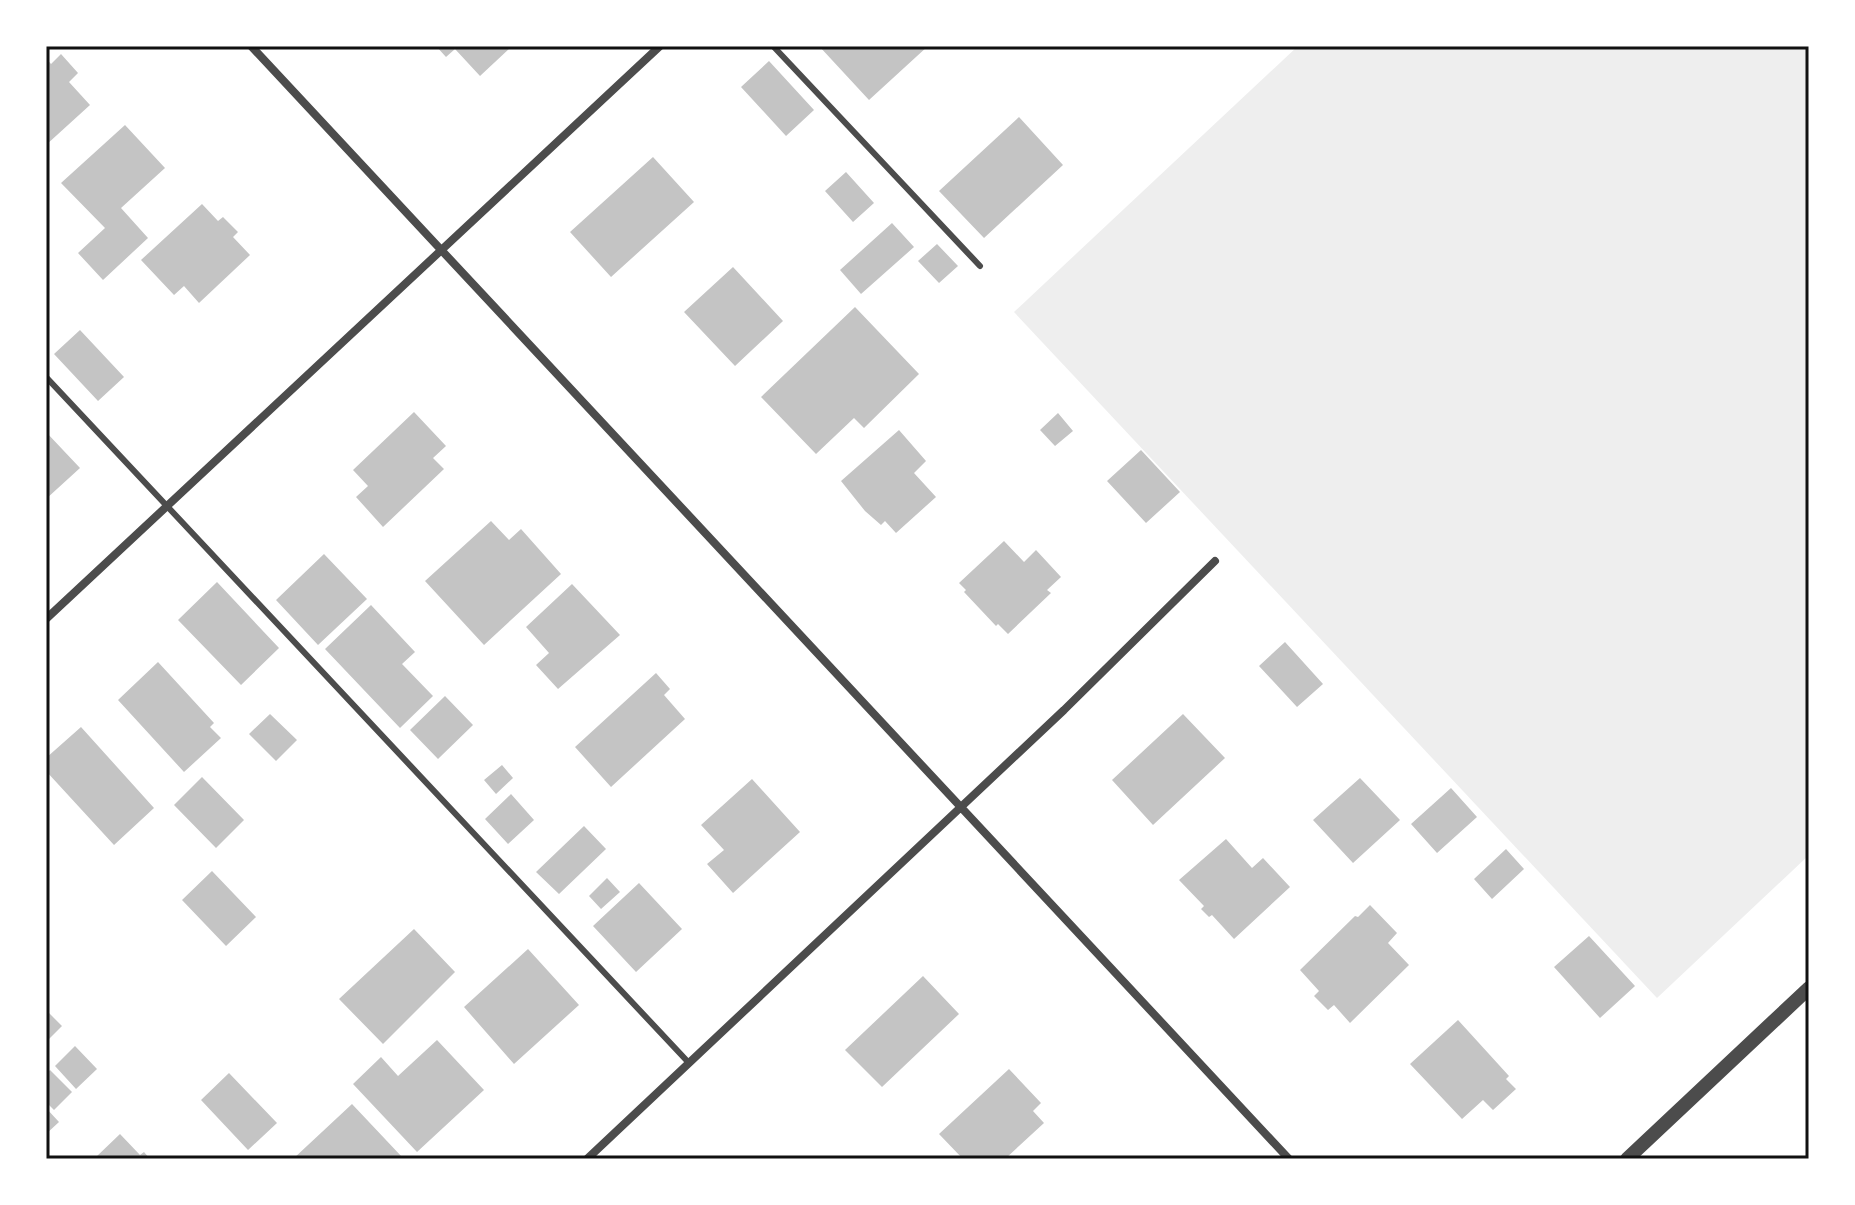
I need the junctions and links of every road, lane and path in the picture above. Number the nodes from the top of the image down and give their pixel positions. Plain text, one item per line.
1 (251, 46) edge
2 (660, 46) edge
3 (773, 46) edge
4 (441, 251) junction
5 (980, 266) dead end
6 (46, 377) edge
7 (166, 507) junction
8 (1215, 561) dead end
9 (46, 619) edge
10 (961, 808) junction
11 (1809, 988) edge
12 (689, 1063) junction
13 (587, 1159) edge
14 (1289, 1159) edge
15 (1627, 1159) edge

1 - 4 street
2 - 4 street
3 - 5 lane
4 - 7 street
4 - 10 street
6 - 7 lane
7 - 9 street
7 - 12 lane
8 - 10 street
10 - 12 street
10 - 14 street
11 - 15 street
12 - 13 street

